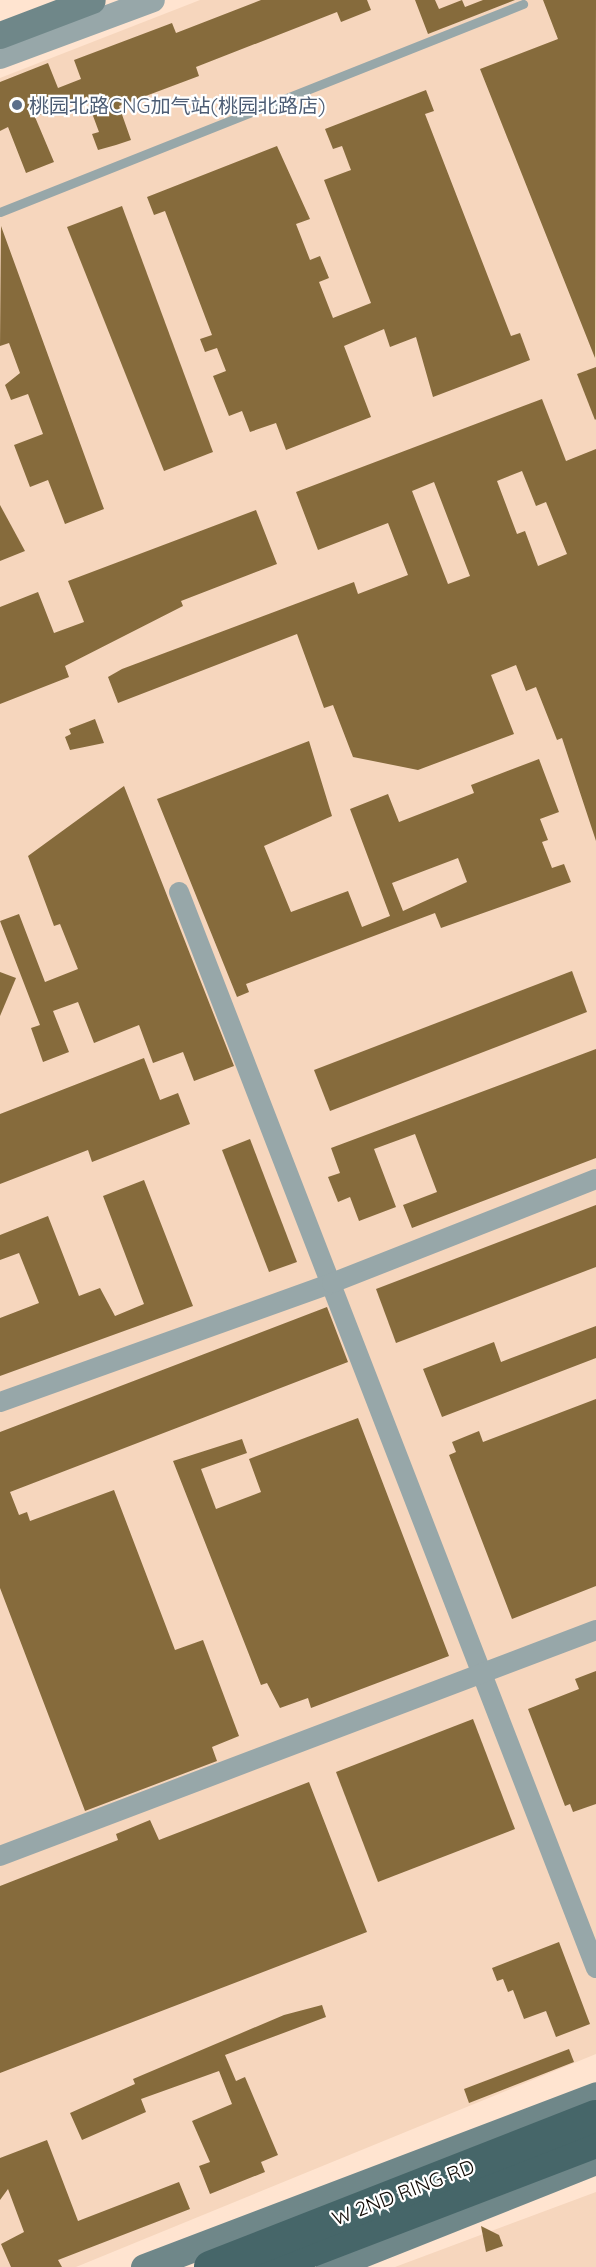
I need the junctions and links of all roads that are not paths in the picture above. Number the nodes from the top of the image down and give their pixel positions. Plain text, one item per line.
1 (92, 0) edge
2 (153, 0) edge
3 (523, 4) dead end
4 (0, 35) edge
5 (0, 57) edge
6 (0, 212) edge
7 (179, 892) dead end
8 (596, 1179) edge
9 (332, 1283) junction
10 (0, 1402) edge
11 (596, 1630) edge
12 (484, 1675) junction
13 (0, 1856) edge
14 (596, 1968) edge
15 (596, 2095) edge
16 (596, 2116) edge
17 (596, 2142) edge
18 (596, 2161) edge
19 (144, 2267) edge
20 (210, 2267) edge
21 (270, 2267) edge
22 (329, 2267) edge

1 - 4 main road
2 - 5 street
3 - 6 lane
7 - 9 street
8 - 9 street
9 - 10 street
9 - 12 street
11 - 12 street
12 - 13 street
12 - 14 street
15 - 19 main road
16 - 20 highway, W 2ND RING RD, bridge
17 - 21 highway, W 2ND RING RD
18 - 22 main road

